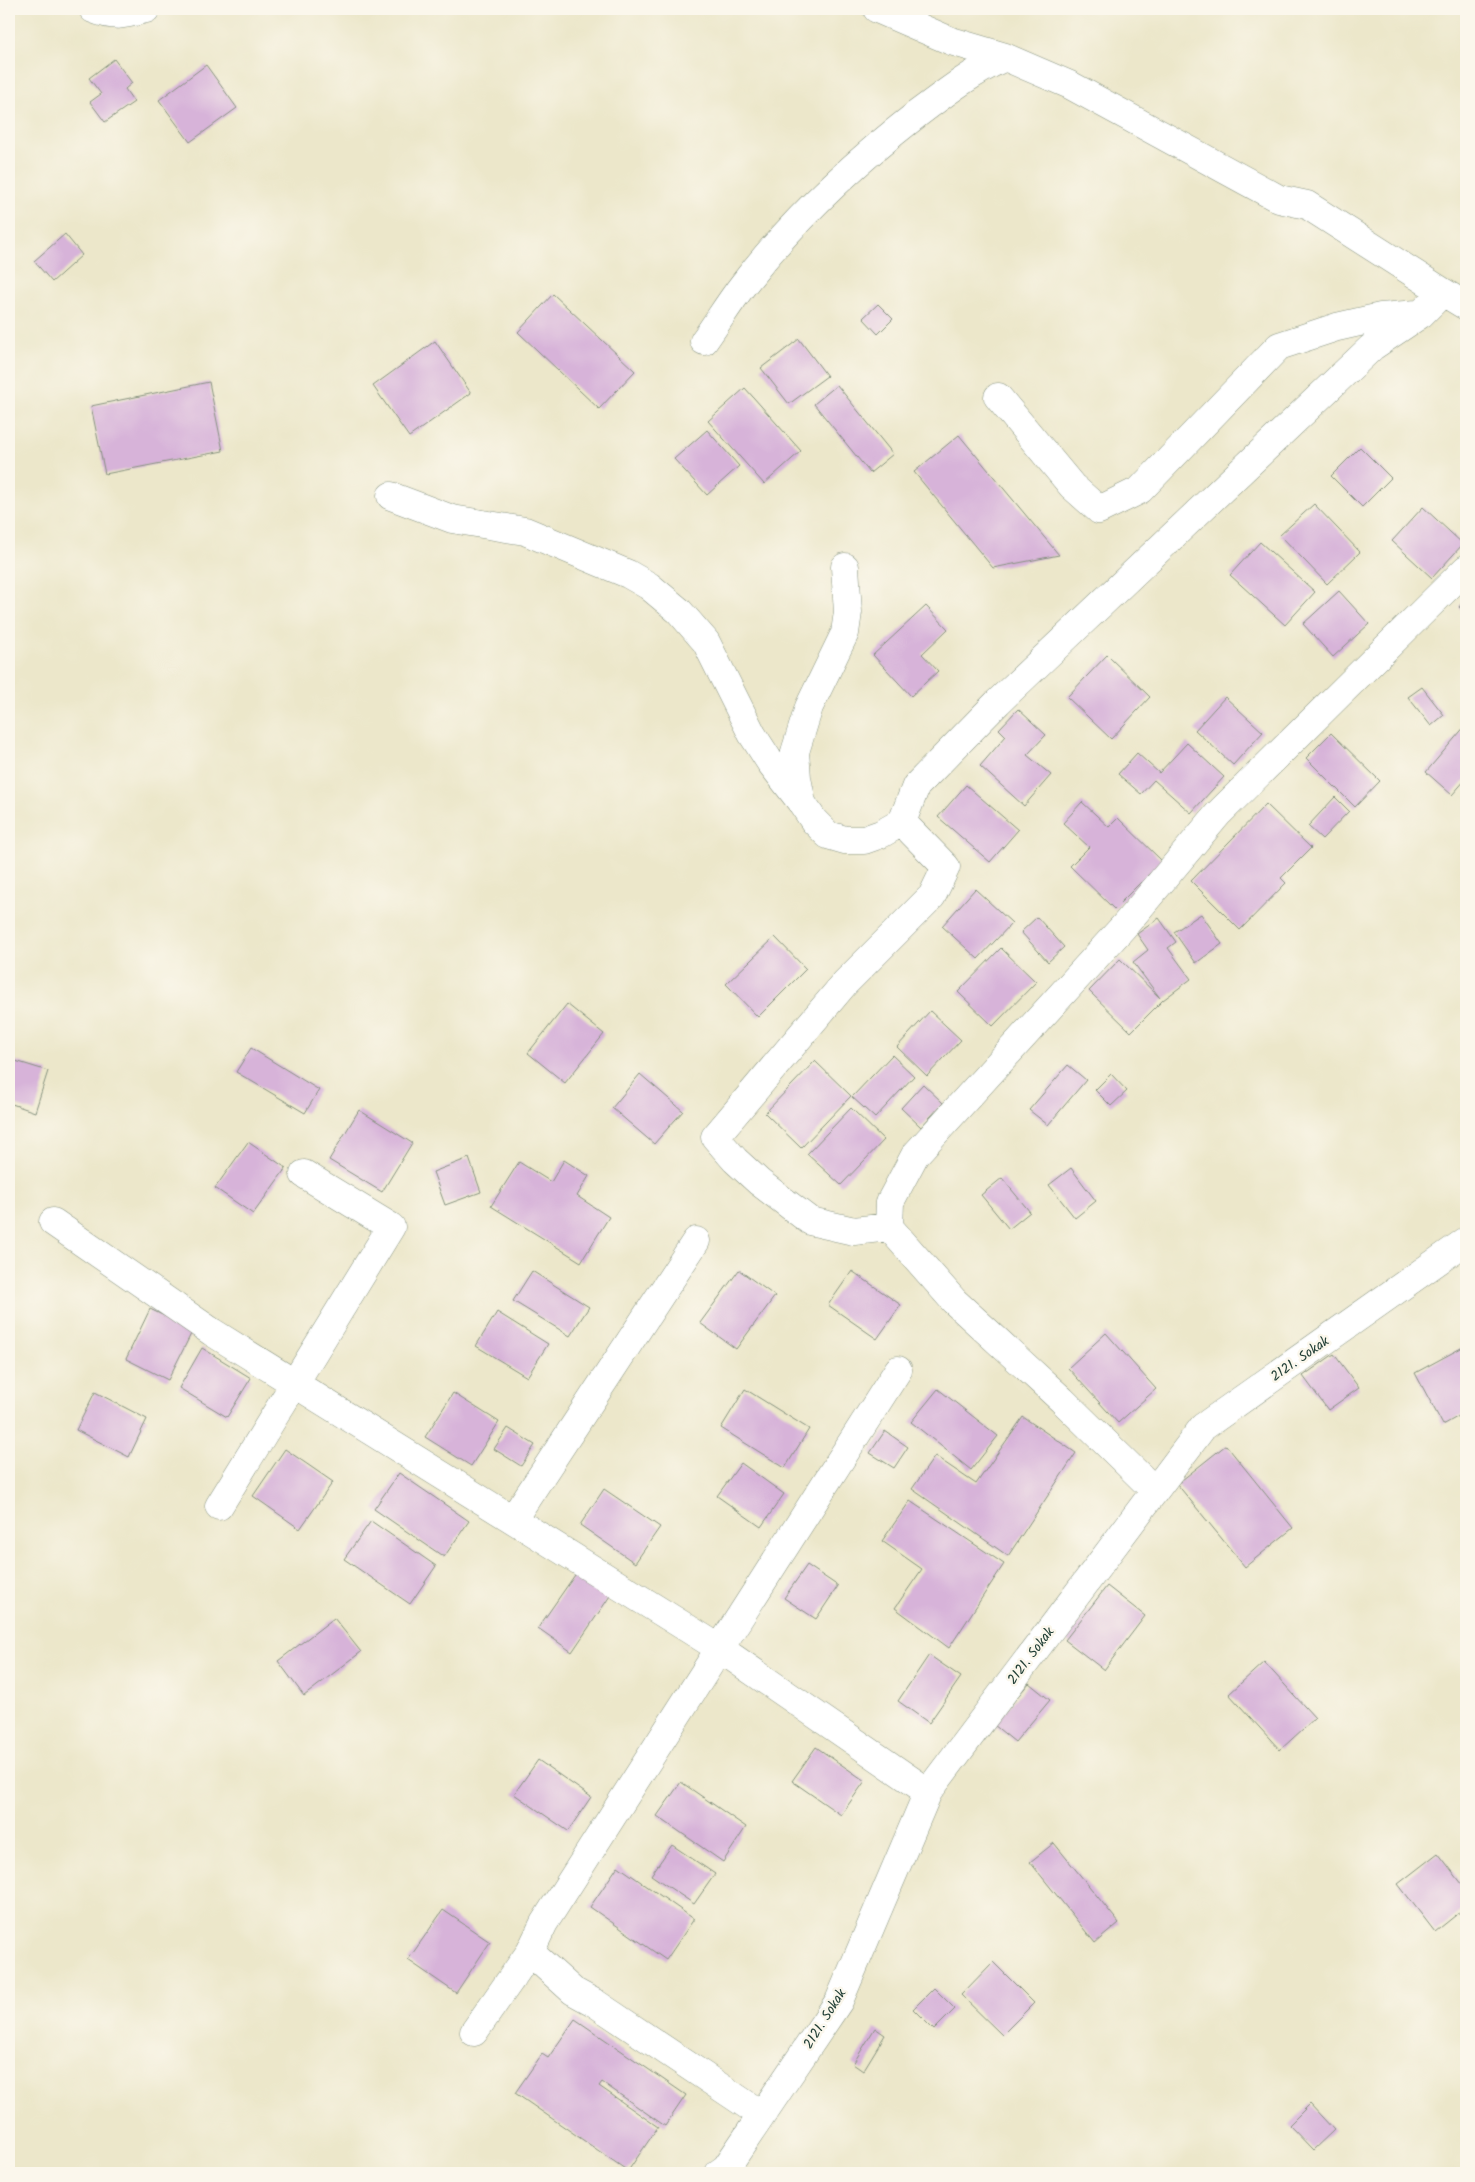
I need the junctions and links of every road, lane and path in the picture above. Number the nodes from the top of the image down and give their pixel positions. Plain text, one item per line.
1 (93, 9) edge
2 (146, 9) edge
3 (877, 9) edge
4 (1005, 57) junction
5 (1443, 292) junction
6 (1466, 306) edge
7 (1422, 314) junction
8 (704, 341) dead end
9 (998, 397) dead end
10 (391, 496) dead end
11 (845, 567) dead end
12 (1466, 569) edge
13 (802, 803) junction
14 (902, 822) junction
15 (304, 1174) dead end
16 (52, 1222) dead end
17 (889, 1227) junction
18 (696, 1241) dead end
19 (1466, 1241) edge
20 (898, 1370) dead end
21 (294, 1383) junction
22 (1155, 1491) junction
23 (219, 1506) dead end
24 (513, 1520) junction
25 (719, 1648) junction
26 (928, 1792) junction
27 (530, 1952) junction
28 (474, 2032) dead end
29 (762, 2115) junction
30 (719, 2173) edge

1 - 2 street
3 - 4 street
4 - 5 street
4 - 8 street
5 - 6 street
5 - 7 street
7 - 9 street
7 - 14 street
10 - 13 street
11 - 13 street
12 - 17 street
13 - 14 street
14 - 17 street
15 - 21 street
16 - 21 street
17 - 22 street
18 - 24 street
19 - 22 street, 2121. Sokak
20 - 25 street
21 - 23 street
21 - 24 street
22 - 26 street, 2121. Sokak
24 - 25 street
25 - 26 street
25 - 27 street
26 - 29 street, 2121. Sokak
27 - 28 street
27 - 29 street
29 - 30 street, 2121. Sokak

